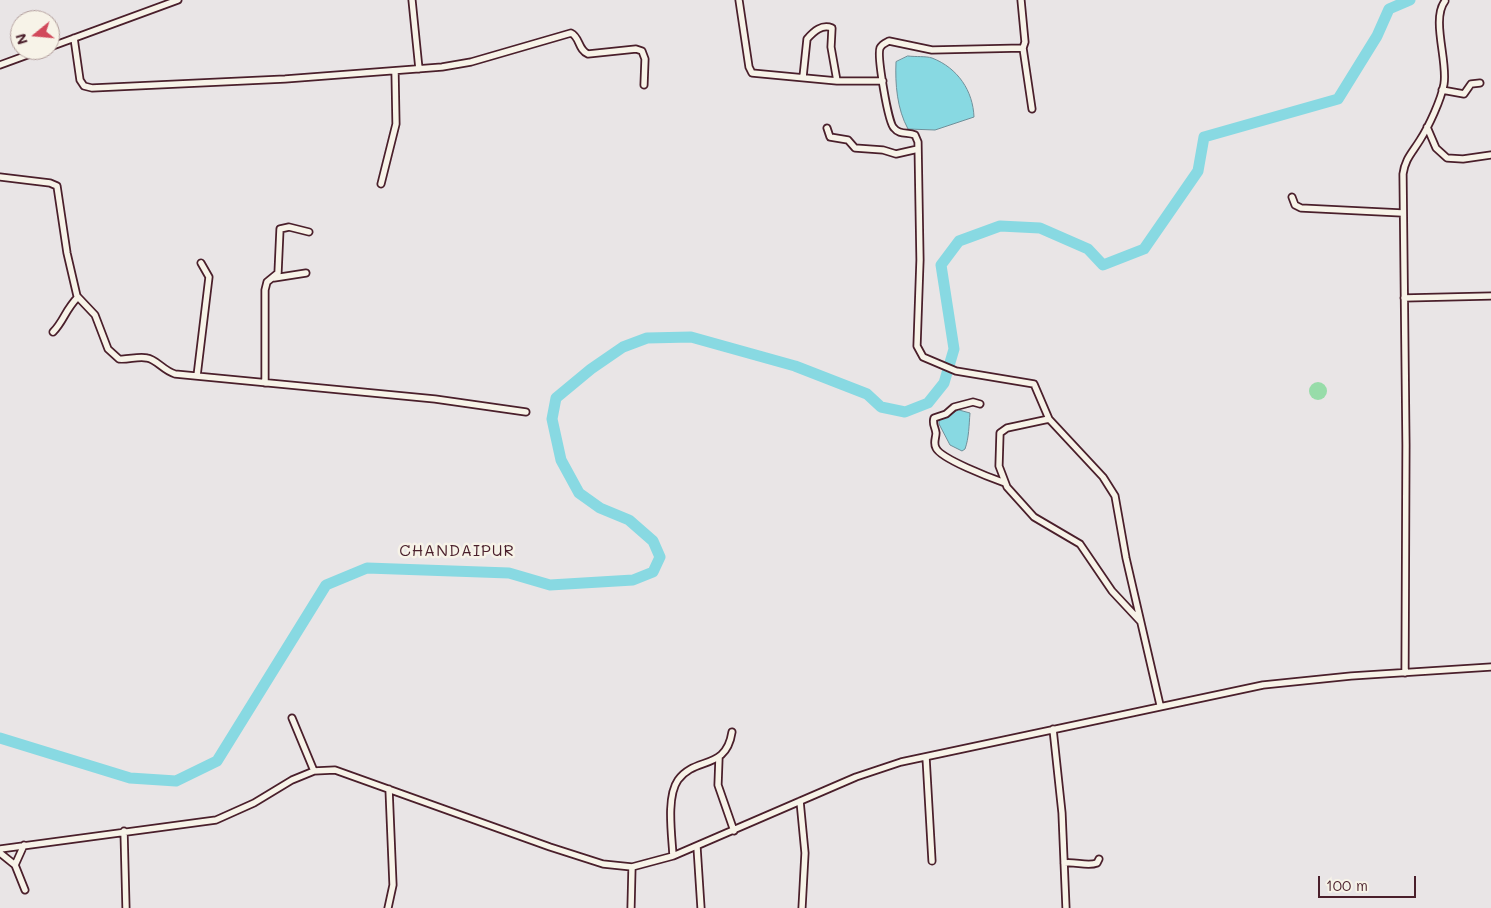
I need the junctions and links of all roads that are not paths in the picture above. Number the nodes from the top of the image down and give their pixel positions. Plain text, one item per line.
1 (178, 0) edge
2 (412, 0) edge
3 (739, 0) edge
4 (1020, 0) edge
5 (1445, 1) edge
6 (74, 38) junction
7 (60, 43) edge
8 (1023, 48) junction
9 (14, 60) edge
10 (0, 65) edge
11 (418, 69) junction
12 (395, 71) junction
13 (803, 77) junction
14 (837, 81) junction
15 (883, 81) junction
16 (1480, 83) dead end
17 (644, 84) dead end
18 (1442, 90) junction
19 (1032, 109) dead end
20 (1427, 127) junction
21 (827, 128) dead end
22 (918, 149) junction
23 (1491, 155) edge
24 (0, 177) edge
25 (381, 184) dead end
26 (1292, 197) dead end
27 (1402, 213) junction
28 (309, 232) dead end
29 (201, 263) dead end
30 (306, 273) dead end
31 (272, 278) junction
32 (1491, 296) edge
33 (78, 297) junction
34 (1404, 298) junction
35 (53, 332) dead end
36 (197, 376) junction
37 (265, 383) junction
38 (980, 404) dead end
39 (526, 412) dead end
40 (1049, 419) junction
41 (1005, 483) junction
42 (1140, 621) junction
43 (1491, 667) edge
44 (1405, 673) junction
45 (1160, 705) junction
46 (292, 718) dead end
47 (1053, 729) junction
48 (732, 732) dead end
49 (926, 757) junction
50 (719, 758) junction
51 (314, 771) junction
52 (389, 789) junction
53 (800, 801) junction
54 (124, 831) junction
55 (734, 831) junction
56 (24, 845) junction
57 (697, 847) junction
58 (0, 849) edge
59 (0, 853) edge
60 (673, 856) junction
61 (1099, 859) dead end
62 (932, 861) dead end
63 (1064, 863) junction
64 (15, 864) junction
65 (632, 867) junction
66 (25, 890) dead end
67 (126, 908) edge
68 (388, 908) edge
69 (631, 908) edge
70 (701, 908) edge
71 (802, 908) edge
72 (1066, 908) edge

1 - 6 street
2 - 11 street
3 - 13 street
4 - 8 street
5 - 18 street
6 - 7 street
6 - 12 street
8 - 15 street
8 - 19 street
9 - 10 street
11 - 12 street
11 - 17 street
12 - 25 street
13 - 14 street
13 - 14 street
14 - 15 street
15 - 22 street
16 - 18 street
18 - 20 street
20 - 23 street
20 - 27 street
21 - 22 street
22 - 40 street
24 - 33 street
26 - 27 street
27 - 34 street
28 - 31 street
29 - 36 street
30 - 31 street
31 - 37 street
32 - 34 street
33 - 35 street
33 - 36 street
34 - 44 street
36 - 37 street
37 - 39 street
38 - 41 street
40 - 41 street
40 - 42 street
41 - 42 street
42 - 45 street
43 - 44 street
44 - 45 street
45 - 47 street
46 - 51 street
47 - 49 street
47 - 63 street
48 - 50 street
49 - 53 street
49 - 62 street
50 - 55 street
50 - 60 street
51 - 52 street
51 - 54 street
52 - 65 street
52 - 68 street
53 - 55 street
53 - 71 street
54 - 56 street
54 - 67 street
55 - 57 street
56 - 58 street
56 - 64 street
57 - 60 street
57 - 70 street
59 - 64 street
60 - 65 street
61 - 63 street
63 - 72 street
64 - 66 street
65 - 69 street

